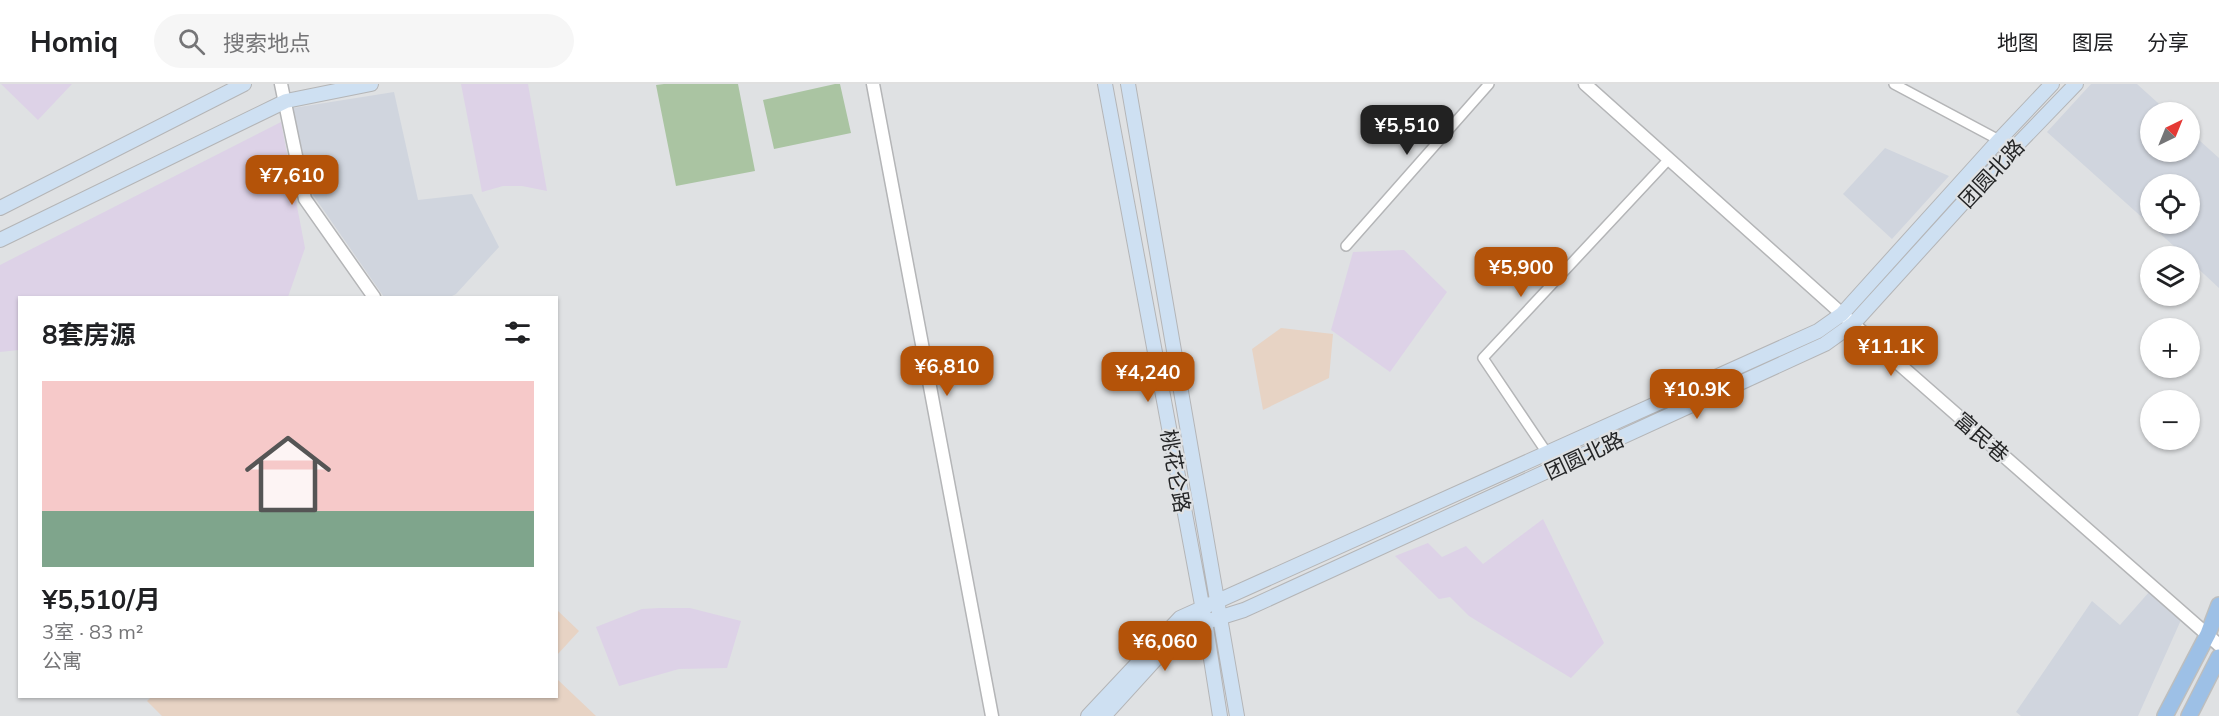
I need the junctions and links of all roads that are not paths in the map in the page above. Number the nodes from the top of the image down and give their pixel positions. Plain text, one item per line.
1 (244, 84) edge
2 (281, 84) edge
3 (371, 84) edge
4 (873, 84) edge
5 (1105, 84) edge
6 (1128, 84) edge
7 (1489, 84) edge
8 (1585, 84) edge
9 (1894, 84) edge
10 (2076, 84) edge
11 (2049, 85) edge
12 (286, 101) junction
13 (1999, 140) junction
14 (1669, 159) junction
15 (0, 208) edge
16 (0, 240) edge
17 (1346, 246) dead end
18 (373, 296) edge
19 (1842, 314) junction
20 (1853, 324) junction
21 (1548, 453) junction
22 (1217, 602) junction
23 (2219, 605) edge
24 (1201, 606) junction
25 (1221, 619) junction
26 (1205, 621) junction
27 (2208, 634) junction
28 (2219, 645) edge
29 (2219, 657) edge
30 (992, 716) edge
31 (1088, 716) edge
32 (1104, 716) edge
33 (1220, 716) edge
34 (1238, 716) edge
35 (2165, 716) edge
36 (2188, 716) edge

1 - 15 main road
2 - 12 street
3 - 12 main road
4 - 30 street
5 - 24 main road, 桃花仑路
6 - 22 main road, 桃花仑路
7 - 17 street
8 - 14 street, 富民巷
9 - 13 street
10 - 20 main road, 团圆北路
11 - 13 main road, 团圆北路
12 - 16 main road
12 - 18 street
13 - 19 main road, 团圆北路
14 - 19 street, 富民巷
14 - 21 street
19 - 20 street, 富民巷
19 - 21 main road, 团圆北路
20 - 25 main road, 团圆北路
20 - 27 street, 富民巷
21 - 22 main road, 团圆北路
22 - 24 main road, 团圆北路
22 - 25 main road, 桃花仑路
23 - 27 main road
24 - 26 main road, 桃花仑路
24 - 31 main road, 团圆北路
25 - 26 main road, 团圆北路
25 - 34 main road, 桃花仑路
26 - 32 main road, 团圆北路
26 - 33 main road, 桃花仑路
27 - 28 street, 富民巷
27 - 35 main road
29 - 36 main road

